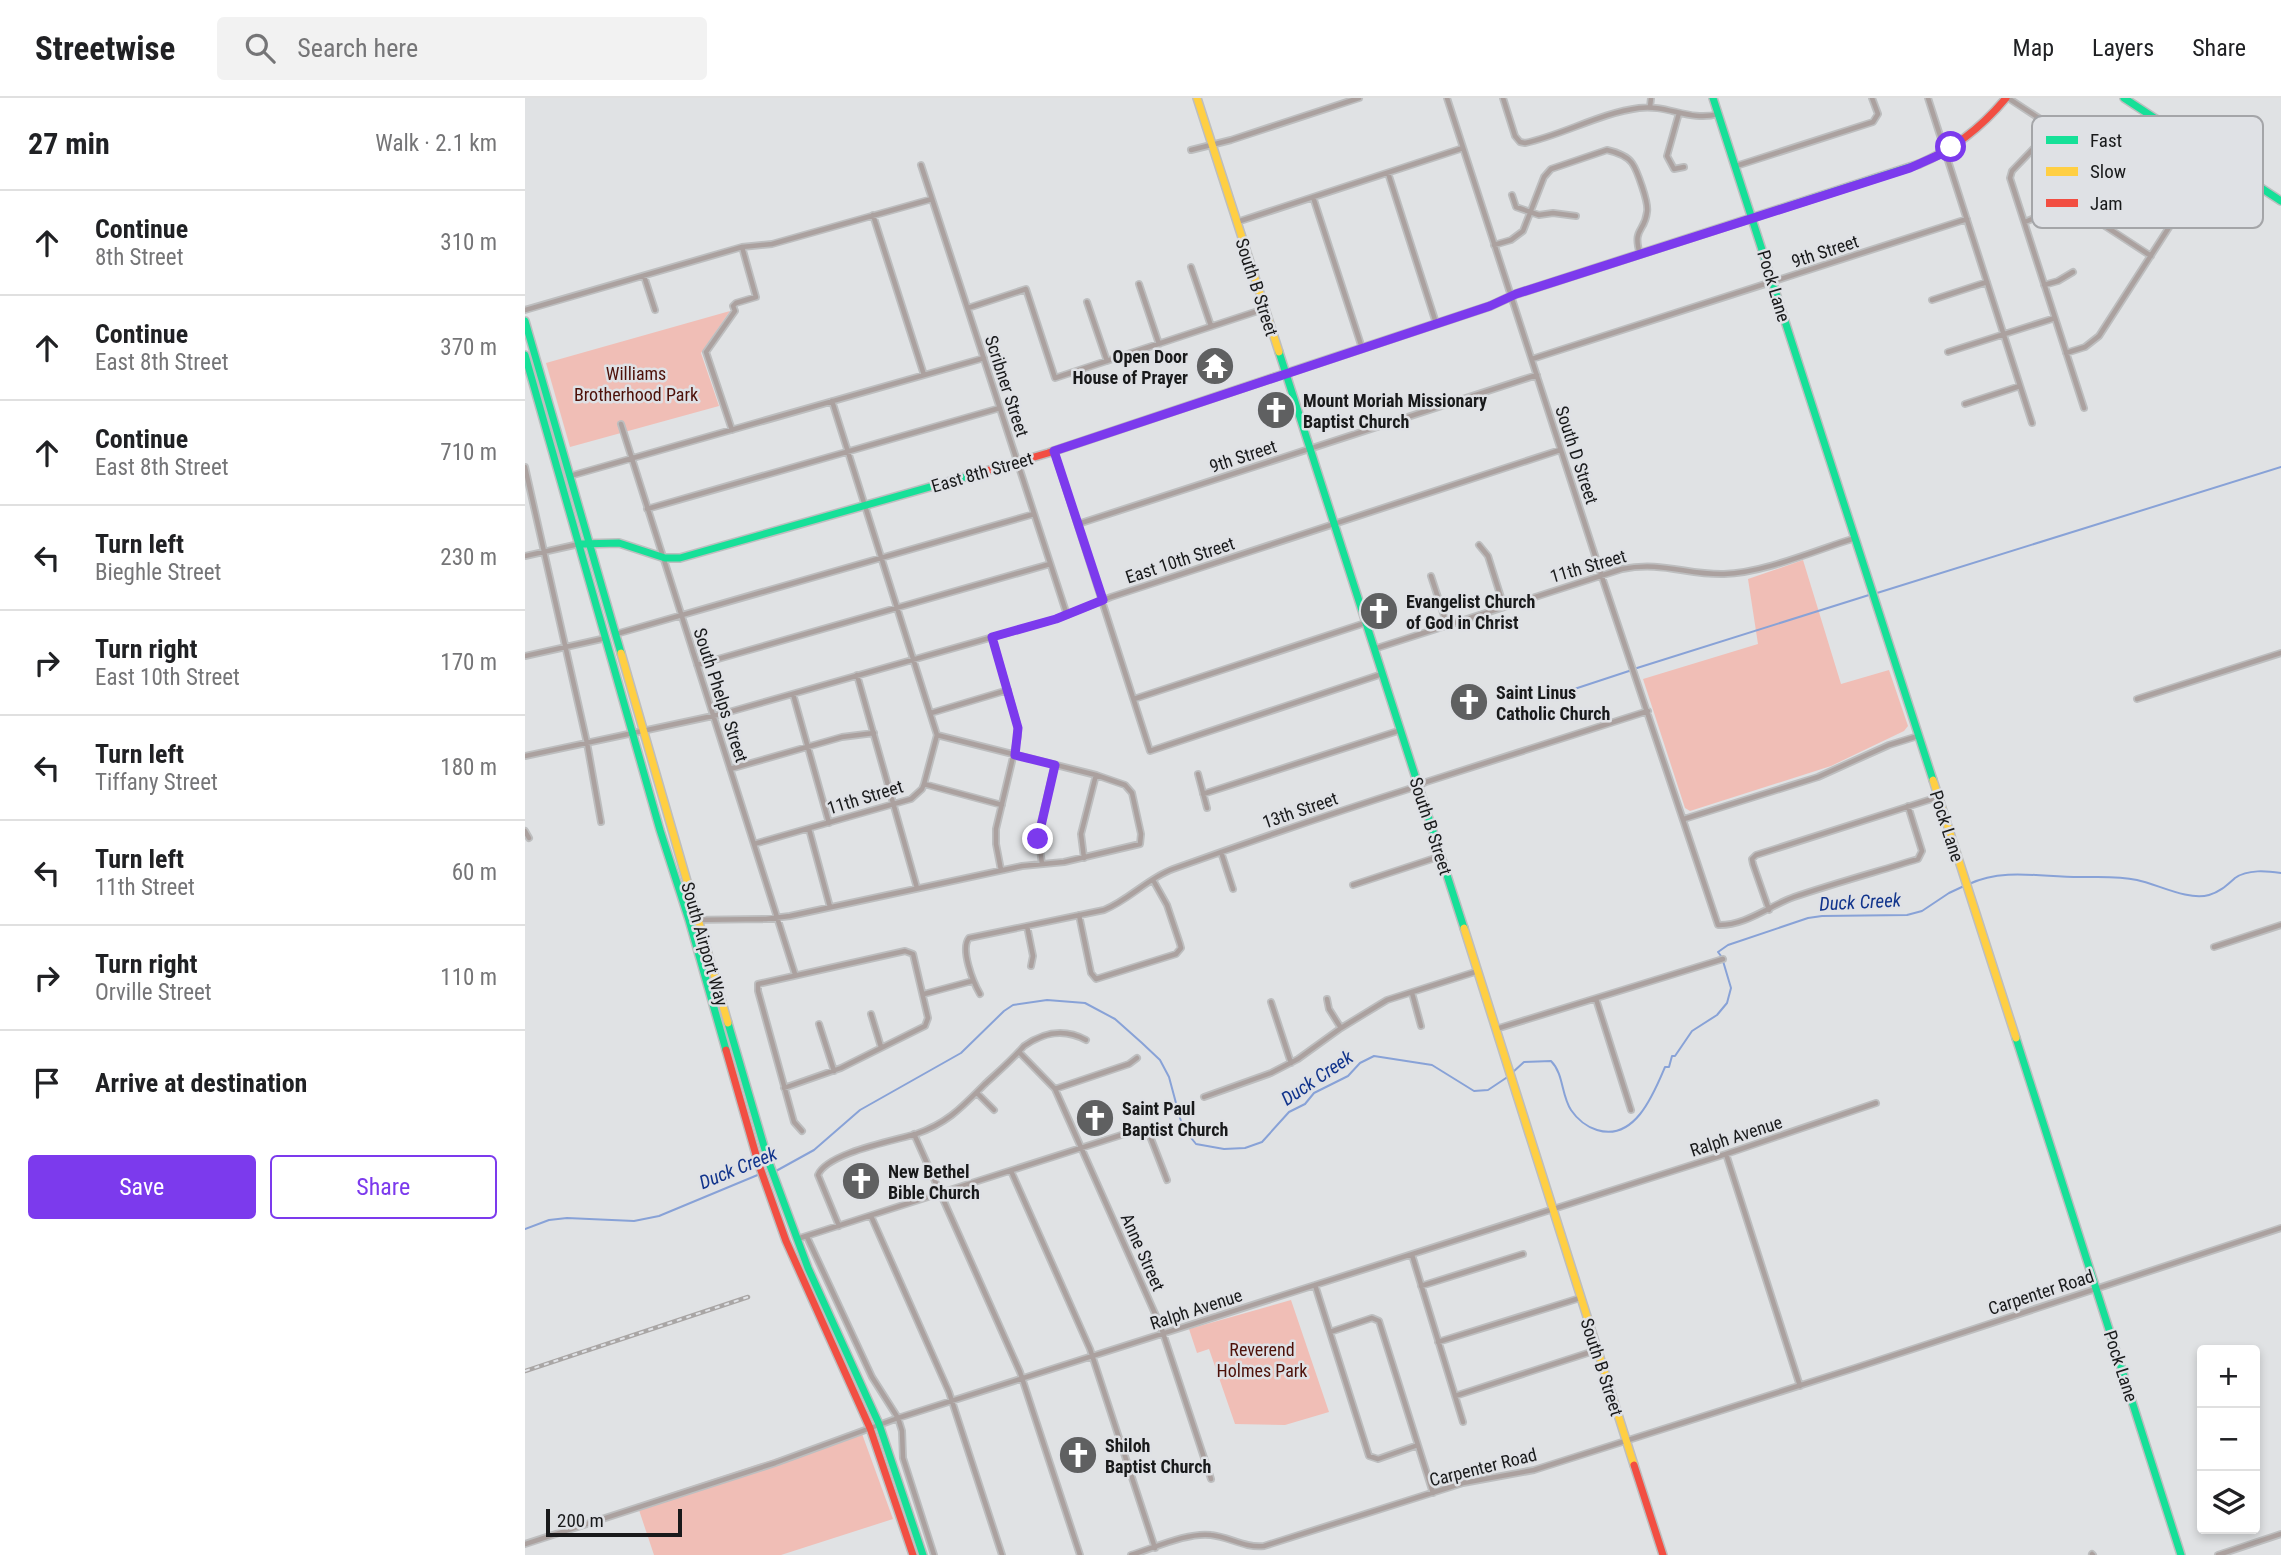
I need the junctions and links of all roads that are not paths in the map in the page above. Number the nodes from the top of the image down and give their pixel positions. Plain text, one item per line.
1 (1197, 98) edge
2 (1359, 98) edge
3 (1447, 98) edge
4 (1503, 98) edge
5 (1651, 98) edge
6 (1713, 98) edge
7 (1872, 98) edge
8 (1928, 98) edge
9 (2007, 98) edge
10 (2124, 98) edge
11 (1650, 107) junction
12 (1679, 113) junction
13 (1718, 114) junction
14 (2035, 116) edge
15 (2152, 116) edge
16 (1212, 144) junction
17 (1463, 148) junction
18 (1191, 150) dead end
19 (1945, 151) junction
20 (2032, 151) edge
21 (921, 165) dead end
22 (1736, 166) junction
23 (1684, 167) dead end
24 (1388, 173) junction
25 (2263, 189) edge
26 (1512, 195) dead end
27 (1313, 197) junction
28 (932, 199) junction
29 (2281, 201) edge
30 (1532, 213) junction
31 (873, 215) junction
32 (1576, 216) dead end
33 (1754, 219) junction
34 (1966, 219) junction
35 (2032, 219) edge
36 (1237, 222) junction
37 (2025, 222) junction
38 (2108, 228) edge
39 (2169, 228) edge
40 (1494, 245) junction
41 (742, 247) junction
42 (1640, 254) junction
43 (2151, 256) junction
44 (1191, 267) dead end
45 (2073, 271) dead end
46 (644, 276) junction
47 (1773, 282) junction
48 (1987, 282) junction
49 (1139, 284) dead end
50 (2045, 285) junction
51 (1512, 296) junction
52 (1932, 300) dead end
53 (1087, 302) dead end
54 (968, 308) junction
55 (1264, 309) junction
56 (525, 310) edge
57 (655, 310) dead end
58 (2055, 318) junction
59 (525, 321) edge
60 (1437, 323) junction
61 (1211, 326) junction
62 (2004, 334) junction
63 (1159, 344) junction
64 (1362, 348) junction
65 (1948, 352) dead end
66 (2066, 353) junction
67 (525, 355) edge
68 (984, 358) junction
69 (1532, 359) junction
70 (1107, 361) junction
71 (1285, 373) junction
72 (924, 375) junction
73 (1537, 375) junction
74 (2020, 386) junction
75 (832, 401) junction
76 (1965, 404) dead end
77 (1000, 408) junction
78 (2084, 408) dead end
79 (2032, 423) dead end
80 (621, 424) dead end
81 (731, 430) junction
82 (1309, 449) junction
83 (1561, 450) junction
84 (1054, 451) junction
85 (848, 452) junction
86 (631, 459) junction
87 (1017, 462) junction
88 (525, 467) edge
89 (570, 476) junction
90 (866, 505) junction
91 (647, 509) junction
92 (1034, 514) junction
93 (1078, 524) junction
94 (1334, 524) junction
95 (1855, 538) junction
96 (584, 544) junction
97 (1479, 545) dead end
98 (544, 551) junction
99 (525, 556) edge
100 (662, 558) junction
101 (883, 558) junction
102 (1050, 564) junction
103 (1601, 574) junction
104 (1431, 576) dead end
105 (1103, 600) junction
106 (899, 607) junction
107 (1504, 607) junction
108 (680, 615) junction
109 (1067, 615) junction
110 (1365, 623) junction
111 (1447, 625) junction
112 (616, 634) junction
113 (992, 637) junction
114 (606, 638) junction
115 (566, 648) junction
116 (1374, 649) junction
117 (2281, 653) edge
118 (525, 656) edge
119 (915, 659) junction
120 (697, 665) junction
121 (1382, 674) junction
122 (857, 675) junction
123 (1007, 690) junction
124 (793, 694) junction
125 (1134, 699) junction
126 (2137, 699) dead end
127 (1648, 711) junction
128 (931, 713) junction
129 (713, 716) junction
130 (643, 730) junction
131 (1401, 730) junction
132 (633, 733) junction
133 (874, 733) junction
134 (937, 735) junction
135 (1918, 736) junction
136 (587, 743) junction
137 (808, 747) junction
138 (1015, 755) junction
139 (525, 757) edge
140 (1055, 765) junction
141 (730, 769) junction
142 (1198, 774) dead end
143 (1096, 775) junction
144 (924, 784) junction
145 (1418, 786) junction
146 (1203, 794) junction
147 (1938, 797) junction
148 (894, 805) junction
149 (1002, 805) junction
150 (1908, 806) junction
151 (1207, 808) dead end
152 (1684, 819) junction
153 (601, 822) dead end
154 (829, 823) junction
155 (809, 829) junction
156 (525, 831) edge
157 (529, 838) dead end
158 (754, 845) junction
159 (1221, 852) junction
160 (1441, 856) junction
161 (1084, 858) junction
162 (1042, 864) junction
163 (1001, 870) junction
164 (1153, 880) junction
165 (1353, 885) dead end
166 (917, 888) junction
167 (1233, 890) dead end
168 (830, 907) junction
169 (1769, 910) junction
170 (1079, 915) junction
171 (778, 917) junction
172 (693, 920) junction
173 (2281, 925) edge
174 (1027, 926) junction
175 (2214, 947) dead end
176 (1723, 958) dead end
177 (1031, 966) dead end
178 (1478, 971) junction
179 (795, 974) junction
180 (972, 982) junction
181 (1412, 993) junction
182 (924, 994) junction
183 (980, 994) dead end
184 (1327, 999) dead end
185 (1596, 999) junction
186 (1271, 1002) dead end
187 (871, 1014) dead end
188 (819, 1024) dead end
189 (1421, 1026) dead end
190 (1341, 1028) junction
191 (1496, 1029) junction
192 (1086, 1040) dead end
193 (881, 1047) junction
194 (1019, 1052) junction
195 (1137, 1058) dead end
196 (1291, 1063) junction
197 (834, 1071) junction
198 (784, 1088) junction
199 (1055, 1089) junction
200 (977, 1093) junction
201 (1204, 1097) dead end
202 (1876, 1103) dead end
203 (994, 1110) dead end
204 (1631, 1110) dead end
205 (801, 1132) dead end
206 (914, 1134) junction
207 (1082, 1149) junction
208 (1726, 1154) junction
209 (1011, 1171) junction
210 (1167, 1180) dead end
211 (942, 1194) junction
212 (1552, 1210) junction
213 (871, 1216) junction
214 (839, 1226) junction
215 (2281, 1228) edge
216 (807, 1237) junction
217 (797, 1239) junction
218 (1523, 1254) dead end
219 (1412, 1255) junction
220 (1315, 1285) junction
221 (1421, 1286) junction
222 (2096, 1289) junction
223 (1580, 1298) junction
224 (1330, 1332) junction
225 (1163, 1334) junction
226 (1439, 1342) junction
227 (1597, 1350) junction
228 (1092, 1356) junction
229 (1023, 1378) junction
230 (1800, 1386) junction
231 (1455, 1396) junction
232 (952, 1401) junction
233 (898, 1418) junction
234 (1463, 1422) dead end
235 (879, 1424) junction
236 (870, 1427) junction
237 (1626, 1441) junction
238 (1418, 1445) junction
239 (1211, 1479) dead end
240 (1433, 1493) junction
241 (2281, 1534) edge
242 (525, 1544) edge
243 (1154, 1548) junction
244 (913, 1555) edge
245 (923, 1555) edge
246 (934, 1555) edge
247 (1002, 1555) edge
248 (1080, 1555) edge
249 (1131, 1555) edge
250 (1663, 1555) edge
251 (2181, 1555) edge
252 (2218, 1555) edge

1 - 16 street, South B Street
2 - 16 street
3 - 17 street, South D Street
4 - 11 street
5 - 11 street
6 - 13 street, Pock Lane
7 - 22 street
8 - 19 street
9 - 14 street
9 - 19 street, East 8th Street
10 - 15 street
11 - 12 street
12 - 13 street
12 - 23 street
13 - 22 street, Pock Lane
16 - 18 street
16 - 36 street, South B Street
17 - 24 street
17 - 40 street, South D Street
19 - 33 street, East 8th Street
19 - 34 street
20 - 37 street
21 - 28 street, Scribner Street
22 - 33 street, Pock Lane
24 - 27 street
24 - 60 street
25 - 29 street
26 - 30 street
27 - 36 street
27 - 64 street
28 - 31 street
28 - 54 street, Scribner Street
30 - 32 street
30 - 40 street
30 - 42 street
31 - 41 street
31 - 72 street
33 - 42 street, East 8th Street
33 - 47 street, Pock Lane
34 - 47 street, 9th Street
34 - 48 street
35 - 37 street
36 - 55 street, South B Street
37 - 50 street
38 - 43 street
39 - 43 street
40 - 51 street, South D Street
41 - 46 street
41 - 81 street
42 - 51 street, East 8th Street
43 - 66 street
44 - 61 street
45 - 50 street
46 - 56 street
46 - 57 street
47 - 69 street, 9th Street
47 - 95 street, Pock Lane
48 - 52 street
48 - 62 street
49 - 63 street
50 - 58 street
51 - 60 street, East 8th Street
51 - 69 street, South D Street
53 - 70 street
54 - 68 street, Scribner Street
54 - 70 street
55 - 61 street
55 - 71 street, South B Street
58 - 62 street
58 - 66 street
59 - 89 street, South Airport Way
60 - 64 street, East 8th Street
61 - 63 street
62 - 65 street
62 - 74 street
63 - 70 street
64 - 71 street, East 8th Street
66 - 78 street
67 - 96 street, South Airport Way
68 - 72 street
68 - 77 street, Scribner Street
69 - 73 street, South D Street
71 - 82 street, South B Street
71 - 84 street, East 8th Street
72 - 75 street
73 - 82 street, 9th Street
73 - 83 street, South D Street
74 - 76 street
74 - 79 street
75 - 81 street
75 - 85 street
77 - 85 street
77 - 87 street, Scribner Street
80 - 86 street, South Phelps Street
81 - 86 street
82 - 93 street, 9th Street
82 - 94 street, South B Street
83 - 94 street, East 10th Street
83 - 103 street, South D Street
84 - 87 street, East 8th Street
84 - 93 street
85 - 90 street
85 - 91 street
86 - 89 street
86 - 91 street, South Phelps Street
87 - 90 street, East 8th Street
87 - 92 street, Scribner Street
88 - 98 street
89 - 96 street, South Airport Way
90 - 100 street, East 8th Street
90 - 101 street
91 - 100 street, South Phelps Street
92 - 101 street
92 - 102 street, Scribner Street
93 - 105 street
94 - 105 street, East 10th Street
94 - 110 street, South B Street
95 - 103 street, 11th Street
95 - 135 street, Pock Lane
96 - 98 street, East 8th Street
96 - 100 street, East 8th Street
96 - 112 street, South Airport Way
96 - 114 street, South Airport Way
97 - 107 street
98 - 99 street, East 8th Street
98 - 115 street
100 - 108 street, South Phelps Street
101 - 106 street
101 - 108 street
102 - 106 street
102 - 109 street, Scribner Street
103 - 107 street, 11th Street
103 - 127 street, South D Street
104 - 111 street
105 - 109 street, East 10th Street
105 - 125 street
106 - 119 street
106 - 120 street
107 - 111 street, 11th Street
108 - 112 street
108 - 120 street, South Phelps Street
109 - 113 street, East 10th Street
110 - 116 street, South B Street
110 - 125 street
111 - 116 street, 11th Street
112 - 130 street, South Airport Way
113 - 119 street, East 10th Street
113 - 123 street
114 - 115 street
114 - 132 street, South Airport Way
115 - 118 street
115 - 136 street
116 - 121 street, South B Street
117 - 126 street
119 - 122 street, East 10th Street
119 - 128 street
120 - 129 street, South Phelps Street
121 - 125 street
121 - 131 street, South B Street
122 - 124 street, East 10th Street
122 - 133 street
123 - 128 street
123 - 138 street
124 - 129 street, East 10th Street
124 - 137 street
127 - 145 street, 13th Street
127 - 152 street, South D Street
128 - 134 street
129 - 130 street, East 10th Street
129 - 141 street, South Phelps Street
130 - 132 street, East 10th Street
130 - 172 street, South Airport Way
131 - 145 street, South B Street
131 - 146 street
132 - 136 street, East 10th Street
132 - 172 street, South Airport Way
133 - 137 street
133 - 148 street
134 - 138 street
134 - 144 street, 11th Street
135 - 147 street, Pock Lane
135 - 152 street
136 - 139 street, East 10th Street
136 - 153 street
137 - 141 street
137 - 154 street
138 - 140 street
138 - 149 street
140 - 143 street
140 - 162 street
141 - 158 street, South Phelps Street
142 - 146 street
143 - 161 street
143 - 161 street
144 - 148 street, 11th Street
144 - 149 street
145 - 159 street, 13th Street
145 - 160 street, South B Street
146 - 151 street
147 - 150 street
147 - 222 street, Pock Lane
148 - 154 street, 11th Street
148 - 166 street
149 - 163 street
150 - 169 street
150 - 169 street
152 - 169 street, South D Street
154 - 155 street, 11th Street
155 - 158 street, 11th Street
155 - 168 street
156 - 157 street
158 - 171 street, South Phelps Street
159 - 164 street, 13th Street
159 - 167 street
160 - 165 street
160 - 178 street, South B Street
161 - 162 street
162 - 163 street
163 - 166 street
164 - 170 street, 13th Street
164 - 170 street
166 - 168 street
168 - 171 street
170 - 174 street, 13th Street
171 - 172 street
171 - 179 street, South Phelps Street
172 - 217 street, South Airport Way
172 - 236 street, South Airport Way
173 - 175 street
174 - 177 street
174 - 180 street, 13th Street
176 - 185 street
178 - 181 street
178 - 191 street, South B Street
179 - 182 street
179 - 198 street
180 - 182 street
180 - 183 street
181 - 189 street
181 - 190 street
182 - 193 street
184 - 190 street
185 - 191 street
185 - 204 street
186 - 196 street
187 - 193 street
188 - 197 street
190 - 196 street
191 - 212 street, South B Street
192 - 194 street
193 - 197 street
194 - 199 street, Anne Street
194 - 200 street
195 - 199 street
196 - 201 street
197 - 198 street
198 - 205 street
199 - 207 street, Anne Street
200 - 203 street
200 - 206 street
202 - 208 street, Ralph Avenue
206 - 211 street
206 - 214 street
207 - 209 street
207 - 210 street
207 - 225 street, Anne Street
208 - 212 street, Ralph Avenue
208 - 230 street
209 - 211 street
209 - 228 street
211 - 213 street
211 - 229 street
212 - 219 street, Ralph Avenue
212 - 223 street, South B Street
213 - 214 street
213 - 232 street
214 - 216 street
215 - 222 street, Carpenter Road
216 - 217 street
216 - 233 street
217 - 235 street, South Airport Way
218 - 221 street
219 - 220 street, Ralph Avenue
219 - 221 street
220 - 224 street
220 - 225 street, Ralph Avenue
221 - 226 street
222 - 230 street, Carpenter Road
222 - 251 street, Pock Lane
223 - 226 street
223 - 227 street, South B Street
224 - 238 street
224 - 238 street
225 - 228 street, Ralph Avenue
225 - 239 street, Anne Street
226 - 231 street
227 - 231 street
227 - 237 street, South B Street
228 - 229 street, Ralph Avenue
228 - 243 street
229 - 232 street, Ralph Avenue
229 - 248 street
230 - 237 street, Carpenter Road
231 - 234 street
232 - 233 street, Ralph Avenue
232 - 247 street
233 - 235 street, Ralph Avenue
233 - 246 street
235 - 236 street, Ralph Avenue
235 - 245 street, South Airport Way
236 - 242 street, Ralph Avenue
236 - 244 street, South Airport Way
237 - 240 street, Carpenter Road
237 - 250 street, South B Street
238 - 240 street
240 - 243 street, Carpenter Road
241 - 252 street
243 - 249 street, Carpenter Road

